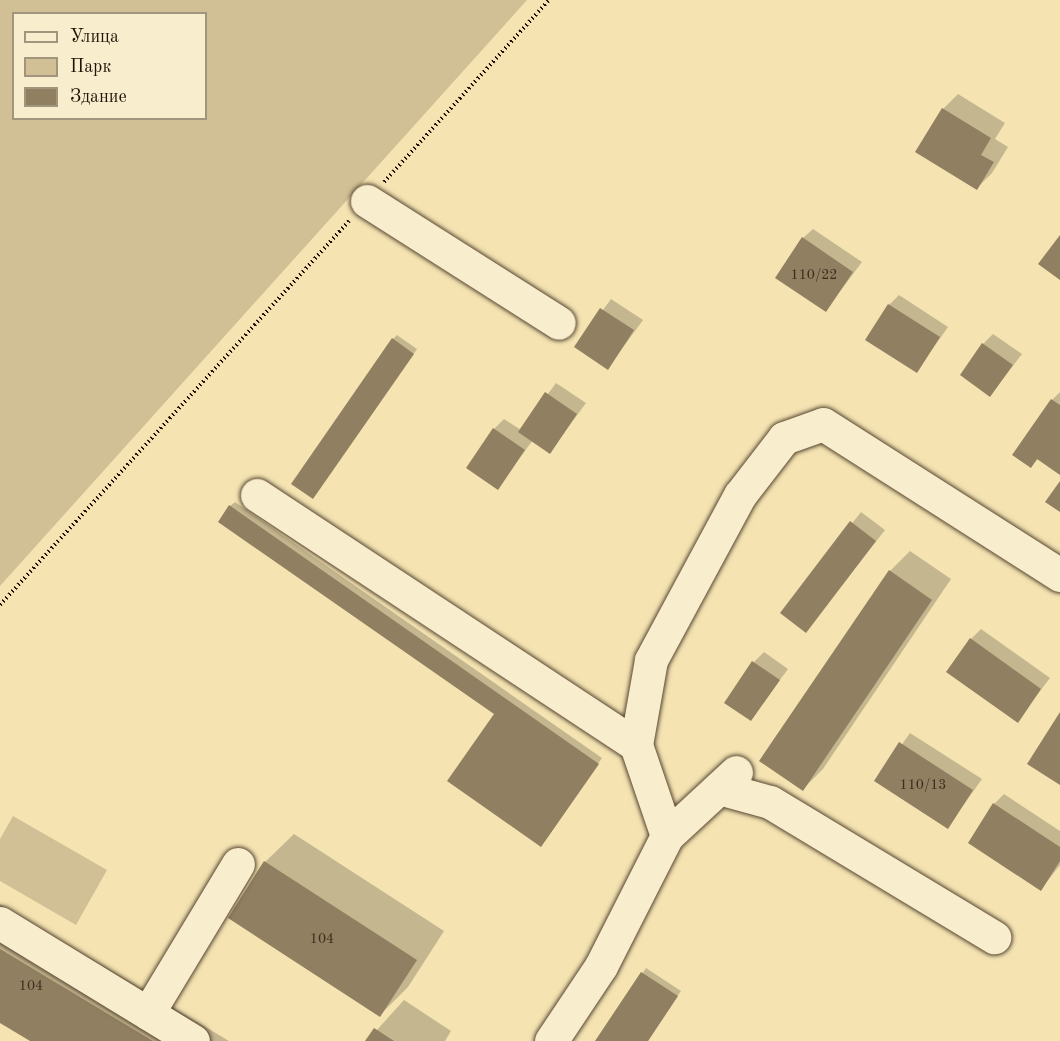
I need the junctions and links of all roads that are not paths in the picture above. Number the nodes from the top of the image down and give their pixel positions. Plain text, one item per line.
1 (367, 201) road end
2 (559, 323) dead end
3 (257, 495) dead end
4 (1060, 575) edge
5 (636, 745) junction
6 (667, 836) junction
7 (238, 864) dead end
8 (0, 923) edge
9 (994, 937) dead end
10 (148, 1014) junction
11 (193, 1041) edge
12 (551, 1041) edge

1 - 2 lane
3 - 5 lane
4 - 5 lane
5 - 6 lane
6 - 9 lane
6 - 12 lane
7 - 10 lane
8 - 10 lane
10 - 11 lane

